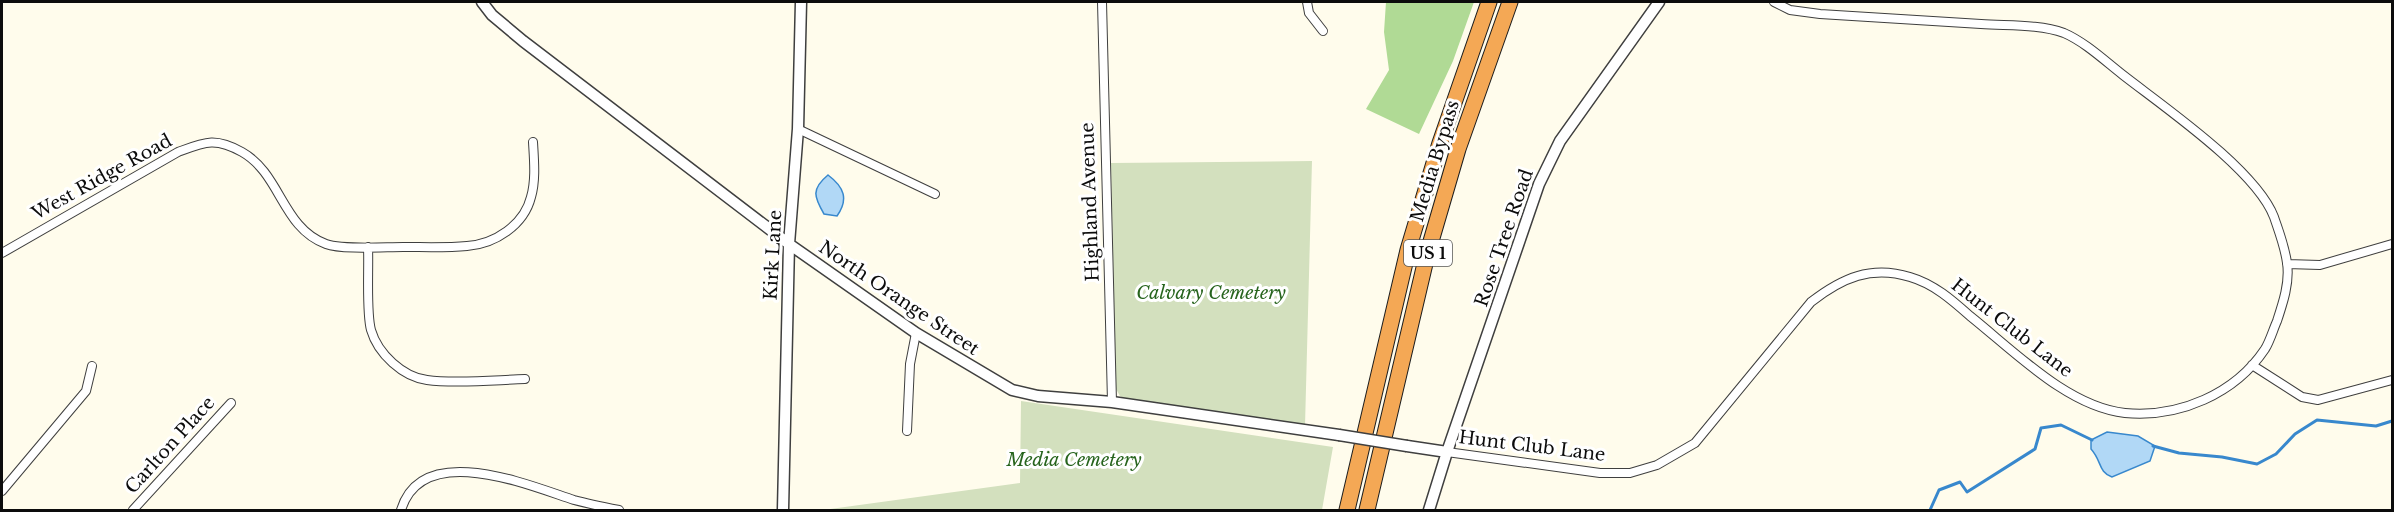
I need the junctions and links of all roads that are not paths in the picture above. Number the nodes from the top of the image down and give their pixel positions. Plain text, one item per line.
1 (482, 2) edge
2 (801, 2) edge
3 (1102, 2) edge
4 (1306, 2) edge
5 (1489, 2) edge
6 (1510, 2) edge
7 (1659, 2) edge
8 (1774, 2) edge
9 (1323, 31) dead end
10 (798, 129) junction
11 (533, 142) dead end
12 (935, 194) dead end
13 (789, 244) junction
14 (2392, 244) edge
15 (368, 247) junction
16 (2, 252) edge
17 (2288, 264) junction
18 (916, 333) junction
19 (2252, 365) junction
20 (93, 366) dead end
21 (525, 379) dead end
22 (2392, 380) edge
23 (1112, 402) junction
24 (231, 403) dead end
25 (907, 431) dead end
26 (1447, 452) junction
27 (2, 490) edge
28 (578, 506) edge
29 (133, 510) edge
30 (401, 510) edge
31 (619, 510) edge
32 (783, 510) edge
33 (1347, 510) edge
34 (1367, 510) edge
35 (1429, 510) edge

1 - 13 street, North Orange Street
2 - 10 street, Kirk Lane
3 - 23 street, Highland Avenue
4 - 9 street
5 - 33 highway, Media Bypass / US 1
6 - 34 highway, Media Bypass / US 1
7 - 26 street, Rose Tree Road
8 - 17 street, Hunt Club Lane
10 - 12 street
10 - 13 street, Kirk Lane
11 - 15 street, West Ridge Road
13 - 18 street, North Orange Street
13 - 32 street, Kirk Lane
14 - 17 street
15 - 16 street, West Ridge Road
15 - 21 street
17 - 19 street, Hunt Club Lane
18 - 23 street, North Orange Street
18 - 25 street
19 - 22 street
19 - 26 street, Hunt Club Lane
20 - 27 street
23 - 26 street, North Orange Street, bridge
24 - 29 street, Carlton Place
26 - 35 street, Rose Tree Road
28 - 30 street
28 - 31 street

